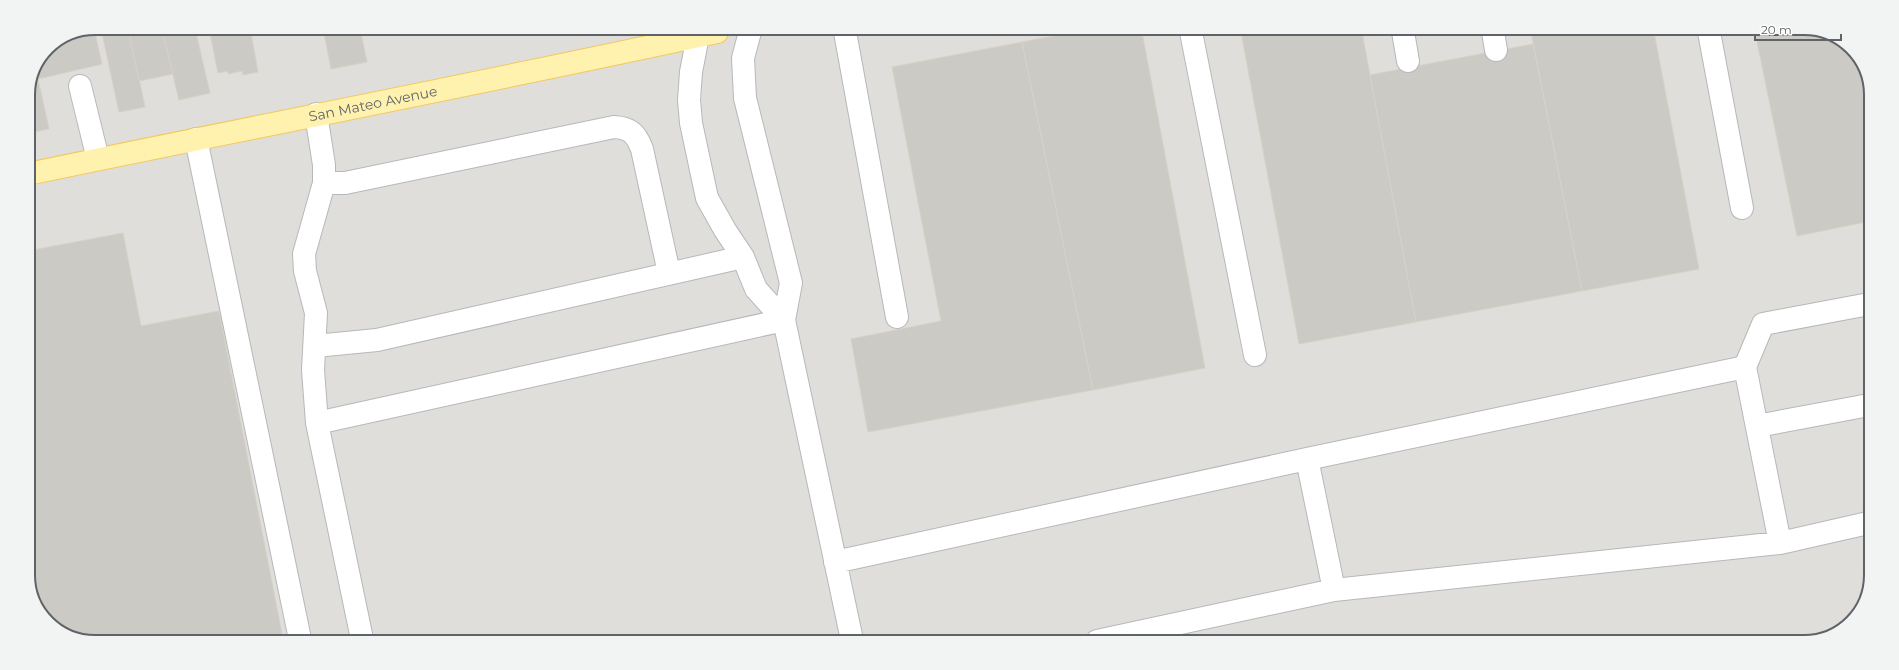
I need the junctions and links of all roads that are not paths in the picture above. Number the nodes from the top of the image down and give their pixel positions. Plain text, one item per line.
1 (704, 35) edge
2 (708, 35) edge
3 (749, 35) edge
4 (846, 35) edge
5 (1192, 35) edge
6 (1404, 35) edge
7 (1710, 35) edge
8 (1408, 61) dead end
9 (80, 86) dead end
10 (316, 114) junction
11 (196, 139) junction
12 (98, 159) junction
13 (35, 172) edge
14 (324, 182) junction
15 (1742, 208) dead end
16 (742, 257) junction
17 (669, 273) junction
18 (1864, 305) edge
19 (897, 317) dead end
20 (784, 320) junction
21 (314, 346) junction
22 (1255, 355) dead end
23 (1745, 366) junction
24 (1864, 406) edge
25 (318, 423) junction
26 (1757, 426) junction
27 (1307, 459) junction
28 (1864, 523) edge
29 (1780, 543) junction
30 (835, 562) junction
31 (1334, 590) junction
32 (299, 635) edge
33 (361, 635) edge
34 (851, 635) edge
35 (1125, 635) edge

1 - 10 main road, San Mateo Avenue
2 - 16 lane
3 - 20 lane
4 - 19 lane
5 - 22 lane
6 - 8 lane
7 - 15 lane
9 - 12 lane
10 - 11 main road, San Mateo Avenue
10 - 14 lane
11 - 12 main road, San Mateo Avenue
11 - 32 lane
12 - 13 main road, San Mateo Avenue
14 - 17 lane
14 - 21 lane
16 - 17 lane
16 - 20 lane
17 - 21 lane
18 - 23 lane
20 - 25 lane
20 - 30 lane
21 - 25 lane
23 - 26 lane
23 - 27 lane
24 - 26 lane
25 - 33 lane
26 - 29 lane
27 - 30 lane
27 - 31 lane
28 - 29 lane
29 - 31 lane
30 - 34 lane
31 - 35 lane

